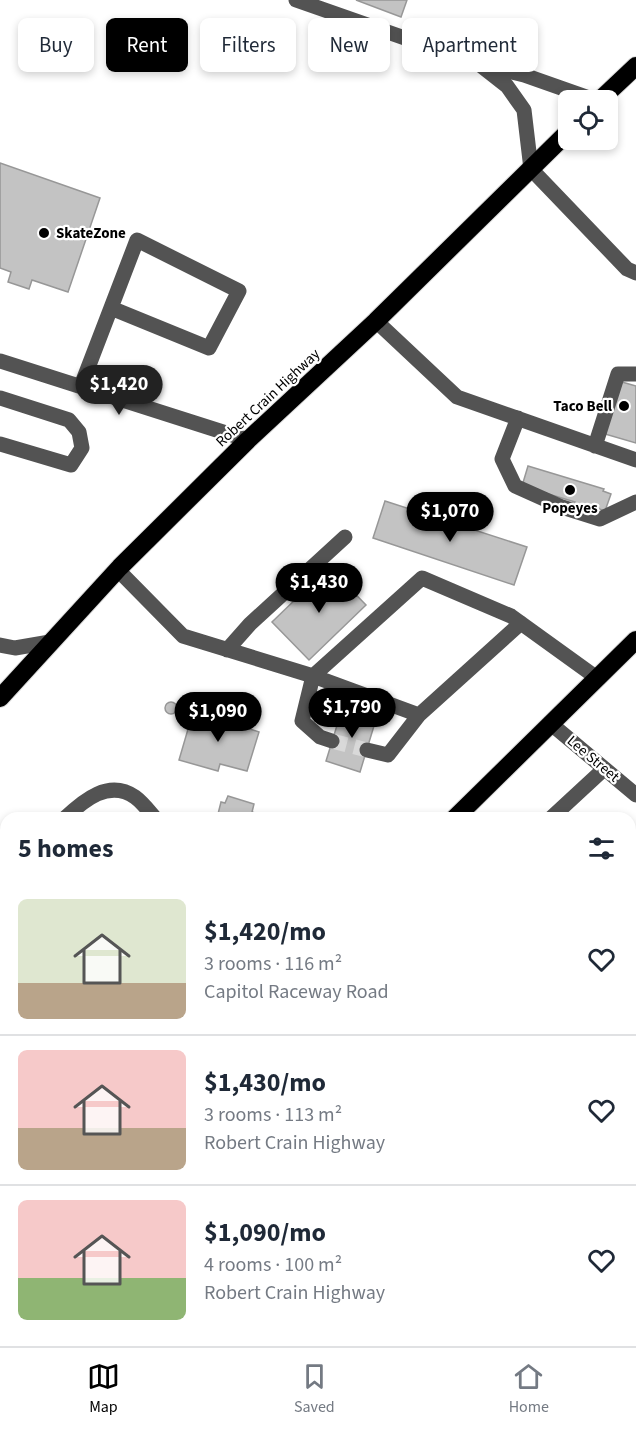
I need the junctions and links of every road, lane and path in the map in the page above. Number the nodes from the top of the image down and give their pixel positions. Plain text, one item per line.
1 (296, 0) edge
2 (402, 37) edge
3 (636, 66) edge
4 (489, 72) edge
5 (512, 72) edge
6 (567, 90) edge
7 (611, 90) edge
8 (558, 142) edge
9 (531, 169) junction
10 (636, 273) edge
11 (111, 308) junction
12 (376, 321) junction
13 (0, 361) edge
14 (636, 374) edge
15 (81, 387) junction
16 (0, 398) edge
17 (518, 418) junction
18 (248, 440) junction
19 (0, 444) edge
20 (595, 446) junction
21 (636, 460) edge
22 (636, 502) edge
23 (345, 537) dead end
24 (118, 570) junction
25 (521, 623) junction
26 (636, 640) edge
27 (50, 642) junction
28 (0, 645) edge
29 (227, 650) junction
30 (313, 676) junction
31 (597, 678) junction
32 (0, 698) edge
33 (419, 715) junction
34 (550, 723) junction
35 (326, 739) tunnel mouth
36 (367, 750) tunnel mouth
37 (604, 769) junction
38 (636, 795) edge
39 (71, 812) edge
40 (149, 812) edge
41 (461, 812) edge
42 (557, 812) edge

1 - 2 street
3 - 7 highway
4 - 9 street
5 - 6 street
8 - 9 highway, Robert Crain Highway
9 - 10 street
9 - 12 highway, Robert Crain Highway
11 - 11 street
11 - 15 street
12 - 17 street
12 - 18 highway, Robert Crain Highway
13 - 15 street
14 - 20 street
15 - 18 street
16 - 19 street
17 - 20 street
17 - 22 street
18 - 24 highway, Robert Crain Highway
20 - 21 street
23 - 29 street
24 - 27 highway, Robert Crain Highway
24 - 29 street
25 - 30 street
25 - 31 street
25 - 33 street
26 - 31 highway
27 - 28 street
27 - 32 highway, Robert Crain Highway
29 - 30 street
30 - 33 street
30 - 35 street
31 - 34 highway
33 - 36 street
34 - 37 street, Lee Street
34 - 41 highway
37 - 38 street, Lee Street
37 - 42 street
39 - 40 street

